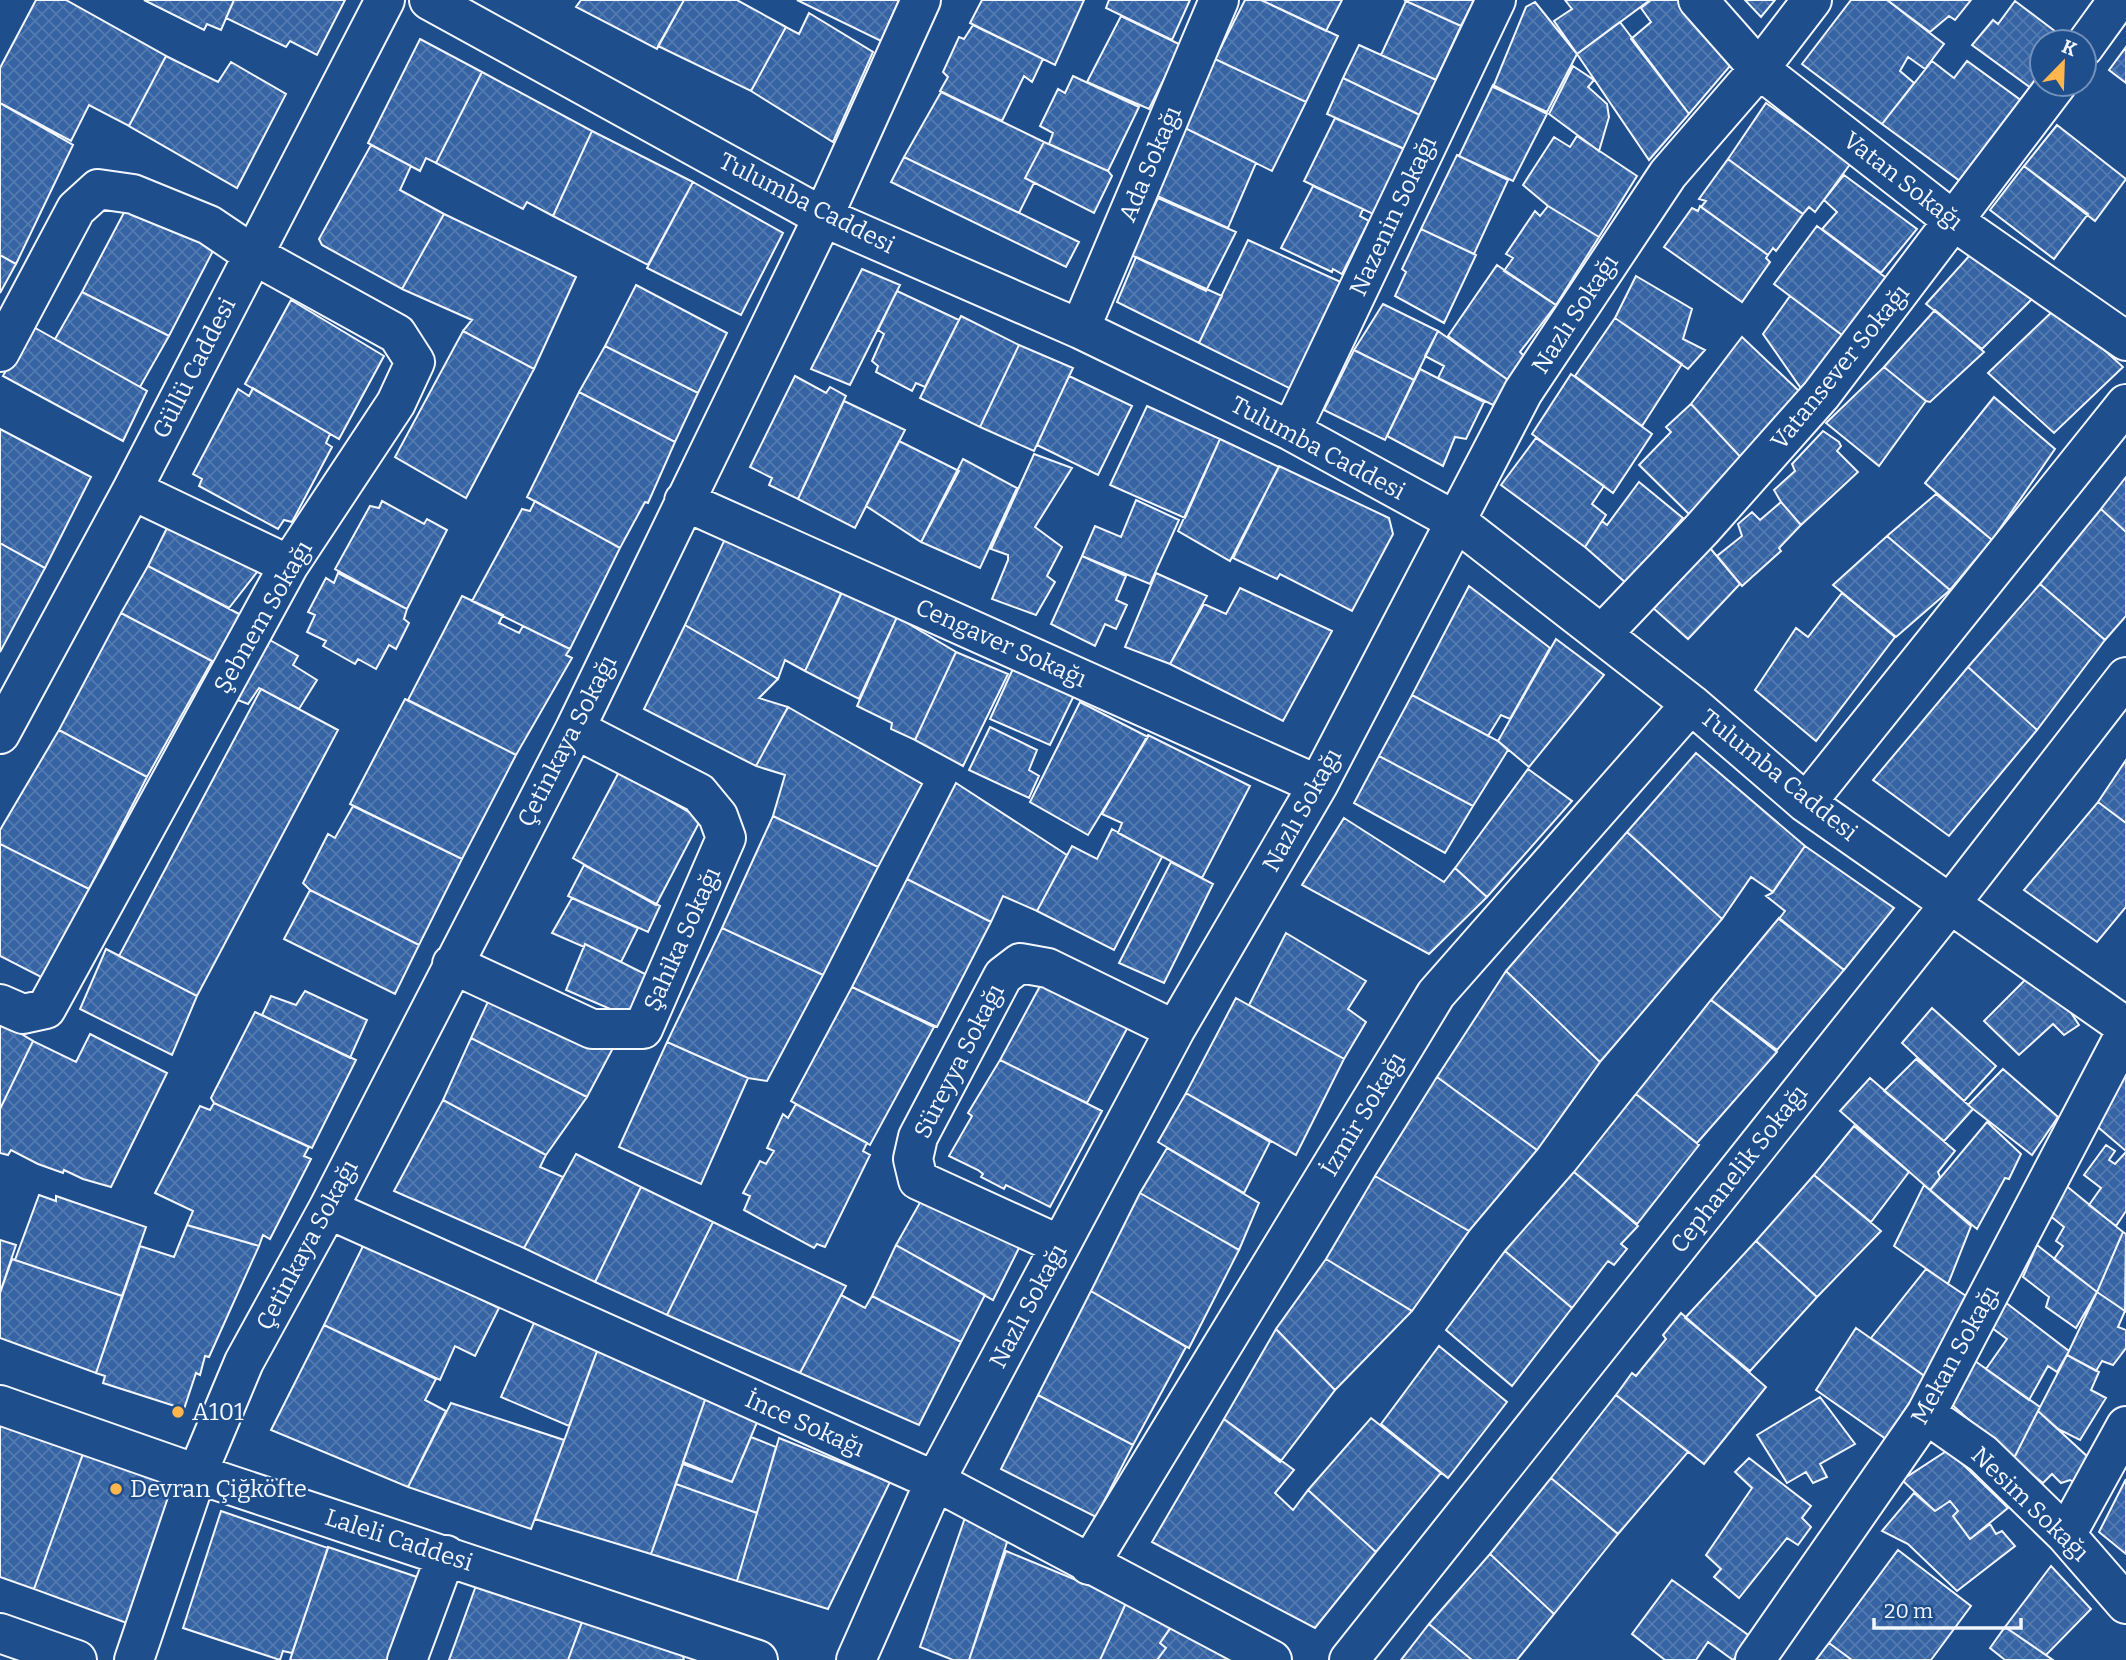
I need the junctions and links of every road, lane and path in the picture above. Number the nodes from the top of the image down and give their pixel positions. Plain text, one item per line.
1 (385, 0) edge
2 (429, 0) edge
3 (922, 0) edge
4 (1219, 0) edge
5 (1496, 0) edge
6 (1698, 0) edge
7 (1812, 0) edge
8 (2119, 0) edge
9 (2098, 28) edge
10 (1759, 69) junction
11 (2047, 98) edge
12 (823, 217) junction
13 (1955, 222) junction
14 (252, 254) junction
15 (1080, 329) junction
16 (2126, 341) edge
17 (0, 352) edge
18 (2126, 404) edge
19 (1291, 431) junction
20 (132, 490) junction
21 (684, 501) junction
22 (1457, 522) junction
23 (289, 565) junction
24 (1603, 633) junction
25 (2126, 677) edge
26 (1691, 704) junction
27 (575, 729) junction
28 (0, 734) edge
29 (1318, 785) junction
30 (1806, 803) junction
31 (1950, 904) junction
32 (452, 964) junction
33 (0, 1004) edge
34 (1175, 1030) junction
35 (2126, 1030) edge
36 (328, 1209) junction
37 (1060, 1245) junction
38 (0, 1405) edge
39 (1926, 1414) junction
40 (2126, 1426) edge
41 (197, 1474) junction
42 (935, 1481) junction
43 (2066, 1535) junction
44 (446, 1555) junction
45 (1088, 1565) junction
46 (2126, 1604) edge
47 (0, 1633) edge
48 (701, 1650) edge
49 (77, 1660) edge
50 (134, 1660) edge
51 (407, 1660) edge
52 (758, 1660) edge
53 (856, 1660) edge
54 (1272, 1660) edge
55 (1349, 1660) edge
56 (1755, 1660) edge

1 - 14 street, Güllü Caddesi
2 - 12 street, Tulumba Caddesi
3 - 12 street, Çetinkaya Sokağı
4 - 15 street, Ada Sokağı
5 - 19 street, Nazenin Sokağı
6 - 10 street, Vatan Sokağı
7 - 10 street, Nazlı Sokağı
8 - 9 street
10 - 13 street, Vatan Sokağı
10 - 22 street, Nazlı Sokağı
11 - 13 street, Vatansever Sokağı
12 - 15 street, Tulumba Caddesi
12 - 21 street, Çetinkaya Sokağı
13 - 16 street, Vatan Sokağı
13 - 24 street, Vatansever Sokağı
14 - 17 street
14 - 20 street, Güllü Caddesi
14 - 23 street, Şebnem Sokağı
15 - 19 street, Tulumba Caddesi
18 - 30 street
19 - 22 street, Tulumba Caddesi
20 - 23 street
20 - 28 street, Güllü Caddesi
21 - 27 street, Çetinkaya Sokağı
21 - 29 street, Cengaver Sokağı
22 - 24 street, Tulumba Caddesi
22 - 29 street, Nazlı Sokağı
23 - 33 street, Şebnem Sokağı
24 - 26 street, Tulumba Caddesi
25 - 31 street, Cephanelik Sokağı
26 - 30 street, Tulumba Caddesi
26 - 45 street, İzmir Sokağı
27 - 32 street, Çetinkaya Sokağı
27 - 32 street, Şahika Sokağı
29 - 34 street, Nazlı Sokağı
30 - 31 street, Tulumba Caddesi
31 - 35 street, Tulumba Caddesi
31 - 55 street, Cephanelik Sokağı
32 - 36 street, Çetinkaya Sokağı
34 - 37 street, Nazlı Sokağı
34 - 37 street, Süreyya Sokağı
35 - 39 street, Mekan Sokağı
36 - 41 street, Çetinkaya Sokağı
36 - 42 street, İnce Sokağı
37 - 42 street, Nazlı Sokağı
38 - 41 street, Laleli Caddesi
39 - 43 street, Nesim Sokağı
39 - 56 street, Mekan Sokağı
40 - 43 street
41 - 44 street, Laleli Caddesi
41 - 50 street, Çetinkaya Sokağı
42 - 45 street, İnce Sokağı
42 - 53 street, Nazlı Sokağı
43 - 46 street, Nesim Sokağı
44 - 48 street, Laleli Caddesi
44 - 51 street
45 - 54 street, İnce Sokağı
47 - 49 street
48 - 52 street, Laleli Caddesi

